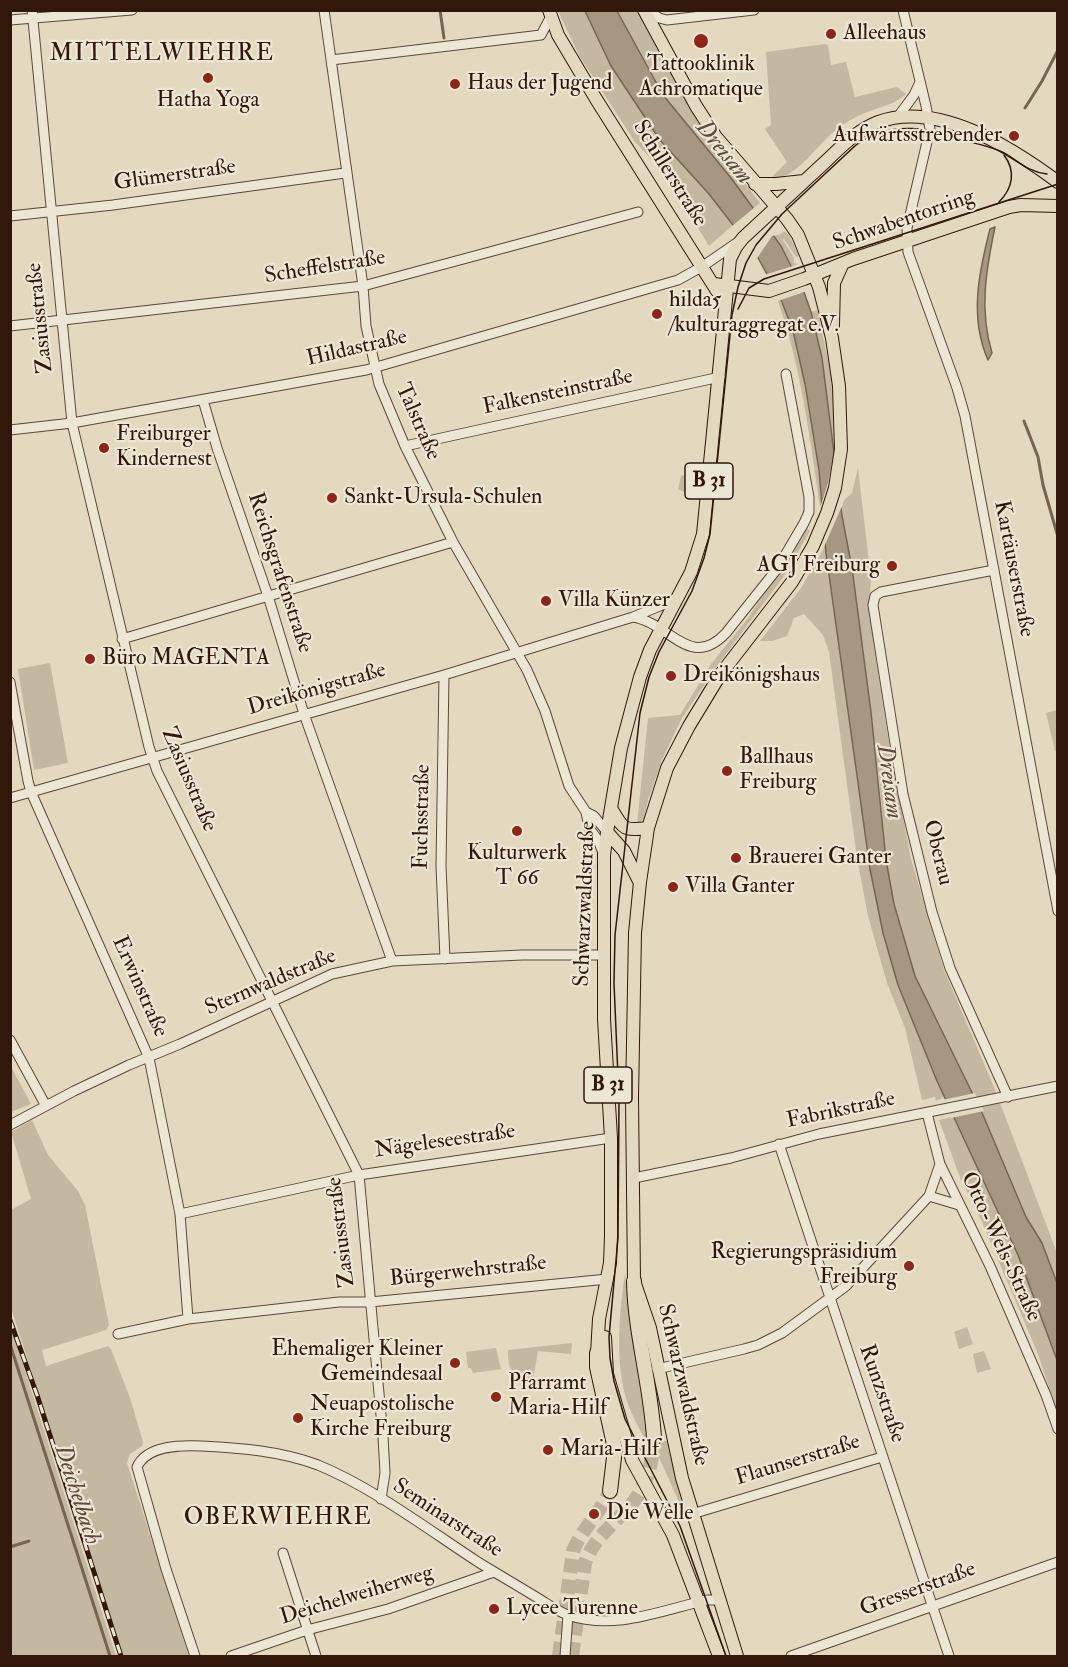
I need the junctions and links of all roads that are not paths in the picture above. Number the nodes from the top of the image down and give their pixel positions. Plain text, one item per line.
1 (132, 10) edge
2 (324, 10) edge
3 (646, 10) edge
4 (754, 10) edge
5 (903, 10) edge
6 (550, 13) edge
7 (32, 15) edge
8 (10, 20) edge
9 (331, 60) junction
10 (920, 82) junction
11 (897, 118) junction
12 (929, 118) junction
13 (345, 173) junction
14 (804, 181) junction
15 (1058, 182) edge
16 (755, 184) junction
17 (1058, 206) edge
18 (50, 211) junction
19 (638, 212) dead end
20 (772, 212) junction
21 (10, 216) edge
22 (907, 241) junction
23 (737, 244) junction
24 (843, 263) junction
25 (703, 266) junction
26 (809, 277) junction
27 (714, 284) junction
28 (363, 286) junction
29 (727, 286) junction
30 (724, 305) junction
31 (61, 320) junction
32 (10, 326) edge
33 (832, 338) junction
34 (374, 367) junction
35 (786, 374) dead end
36 (720, 377) junction
37 (203, 400) junction
38 (72, 423) junction
39 (10, 430) edge
40 (405, 446) junction
41 (453, 542) junction
42 (994, 570) junction
43 (268, 596) junction
44 (677, 600) junction
45 (633, 618) junction
46 (661, 629) junction
47 (123, 639) junction
48 (516, 653) junction
49 (444, 675) junction
50 (10, 682) edge
51 (304, 714) junction
52 (152, 758) junction
53 (31, 792) junction
54 (10, 798) edge
55 (610, 808) junction
56 (586, 812) junction
57 (648, 828) junction
58 (607, 832) junction
59 (624, 851) junction
60 (604, 855) junction
61 (640, 882) junction
62 (1058, 911) edge
63 (604, 955) junction
64 (445, 959) junction
65 (392, 961) junction
66 (271, 1001) junction
67 (10, 1040) edge
68 (149, 1058) junction
69 (1058, 1086) edge
70 (1003, 1098) junction
71 (46, 1106) junction
72 (927, 1113) junction
73 (10, 1125) edge
74 (611, 1138) junction
75 (778, 1144) junction
76 (940, 1164) junction
77 (359, 1175) junction
78 (634, 1178) junction
79 (929, 1196) junction
80 (959, 1205) junction
81 (180, 1214) junction
82 (608, 1279) junction
83 (634, 1281) junction
84 (829, 1298) junction
85 (370, 1302) junction
86 (602, 1306) junction
87 (189, 1319) junction
88 (118, 1334) dead end
89 (597, 1353) joint
90 (657, 1369) junction
91 (1058, 1429) edge
92 (654, 1438) tunnel mouth
93 (882, 1457) junction
94 (610, 1491) tunnel mouth
95 (381, 1499) junction
96 (692, 1514) junction
97 (283, 1553) dead end
98 (1058, 1562) edge
99 (494, 1572) junction
100 (719, 1600) junction
101 (698, 1602) junction
102 (931, 1605) junction
103 (568, 1616) junction
104 (308, 1630) junction
105 (195, 1656) edge
106 (231, 1656) edge
107 (316, 1656) edge
108 (565, 1656) edge
109 (719, 1656) edge
110 (737, 1656) edge
111 (791, 1656) edge
112 (949, 1656) edge

1 - 7 street
2 - 9 street, Talstraße
3 - 4 street
3 - 16 main road, B 31
5 - 10 street, Kartäuserstraße
6 - 9 street
6 - 25 main road, Schillerstraße / B 31
7 - 8 street
7 - 18 street, Zasiusstraße
9 - 13 street, Talstraße
10 - 11 street
10 - 12 street, Kartäuserstraße
11 - 12 main road
11 - 14 main road
12 - 15 main road
12 - 22 street, Kartäuserstraße
13 - 18 street, Glümerstraße
13 - 28 street, Talstraße
14 - 16 main road
14 - 20 main road
16 - 20 main road, B 31
17 - 22 main road, Schwabentorring
18 - 21 street, Glümerstraße
18 - 31 street, Zasiusstraße
19 - 28 street, Scheffelstraße
20 - 23 main road
20 - 26 main road, B 31
22 - 24 main road, Schwabentorring
22 - 42 street, Kartäuserstraße
23 - 25 street, Hildastraße
23 - 29 main road, Schwarzwaldstraße
24 - 26 main road, Schwabentorring
24 - 33 main road
25 - 27 main road, Schwarzwaldstraße / B 31
25 - 34 street, Hildastraße
26 - 29 main road, Schwabentorring
26 - 33 main road, B 31
27 - 29 main road
27 - 30 main road, Schwarzwaldstraße / B 31
28 - 31 street, Scheffelstraße
28 - 34 street, Talstraße
29 - 30 main road, Schwarzwaldstraße
30 - 36 main road, Schwarzwaldstraße / B 31
31 - 32 street, Scheffelstraße
31 - 38 street, Zasiusstraße
33 - 57 main road, B 31
34 - 37 street, Hildastraße
34 - 40 street, Talstraße
35 - 46 street
36 - 40 street, Falkensteinstraße
36 - 44 main road, Schwarzwaldstraße / B 31
37 - 38 street, Hildastraße
37 - 43 street, Reichsgrafenstraße
38 - 39 street, Hildastraße
38 - 47 street, Zasiusstraße
40 - 41 street, Talstraße
41 - 43 street
41 - 48 street, Talstraße
42 - 62 street, Kartäuserstraße
42 - 70 street, Oberau
43 - 47 street
43 - 51 street, Reichsgrafenstraße
44 - 45 street, Dreikönigstraße
44 - 46 main road, Schwarzwaldstraße / B 31
45 - 46 street
45 - 48 street, Dreikönigstraße
46 - 55 main road, Schwarzwaldstraße / B 31
47 - 52 street, Zasiusstraße
48 - 49 street, Dreikönigstraße
48 - 56 street, Talstraße
49 - 51 street, Dreikönigstraße
49 - 64 street, Fuchsstraße
50 - 53 street, Erwinstraße
51 - 52 street, Dreikönigstraße
51 - 65 street, Reichsgrafenstraße
52 - 53 street, Dreikönigstraße
52 - 66 street, Zasiusstraße
53 - 54 street, Dreikönigstraße
53 - 68 street, Erwinstraße
55 - 57 main road
55 - 58 main road, Schwarzwaldstraße / B 31
56 - 58 street, Talstraße
56 - 60 street, Talstraße
57 - 61 main road, Schwarzwaldstraße / B 31
58 - 59 main road
58 - 60 main road, Schwarzwaldstraße / B 31
59 - 60 main road
59 - 61 main road
60 - 63 main road, Schwarzwaldstraße / B 31
61 - 78 main road, Schwarzwaldstraße / B 31
63 - 64 street, Sternwaldstraße
63 - 74 main road, Schwarzwaldstraße / B 31
64 - 65 street, Sternwaldstraße
65 - 66 street, Sternwaldstraße
66 - 68 street, Sternwaldstraße
66 - 77 street, Zasiusstraße
67 - 71 street
68 - 71 street, Sternwaldstraße
68 - 81 street, Erwinstraße
69 - 70 street, Fabrikstraße
70 - 72 street, Fabrikstraße
71 - 73 street, Sternwaldstraße
72 - 75 street, Fabrikstraße
72 - 76 street, Otto-Wels-Straße
74 - 77 street, Nägeleseestraße
74 - 82 main road, Schwarzwaldstraße / B 31
75 - 78 street, Fabrikstraße
75 - 84 street, Runzstraße
76 - 79 street
76 - 80 street, Otto-Wels-Straße
77 - 81 street, Nägeleseestraße
77 - 85 street, Zasiusstraße
78 - 83 main road, Schwarzwaldstraße / B 31
79 - 80 street
79 - 84 street
80 - 91 street, Otto-Wels-Straße
81 - 87 street, Erwinstraße
82 - 85 street, Bürgerwehrstraße
82 - 86 main road, Schwarzwaldstraße / B 31
83 - 90 main road, Schwarzwaldstraße
83 - 92 highway, B 31
84 - 90 street
84 - 93 street, Runzstraße
85 - 87 street, Bürgerwehrstraße
85 - 95 street, Zasiusstraße
86 - 89 main road, Schwarzwaldstraße / B 31
86 - 101 main road, Schwarzwaldstraße
87 - 88 street, Bürgerwehrstraße
89 - 94 highway, B 31
90 - 96 main road, Schwarzwaldstraße
93 - 96 street, Flaunserstraße
93 - 102 street, Runzstraße
95 - 99 street, Seminarstraße
95 - 105 street, Seminarstraße
96 - 100 main road, Schwarzwaldstraße
97 - 104 street
98 - 102 street, Gresserstraße
99 - 103 street, Seminarstraße
99 - 104 street, Deichelweiherweg
100 - 101 street, Seminarstraße
100 - 110 main road, Schwarzwaldstraße
101 - 103 street, Seminarstraße
101 - 109 main road, Schwarzwaldstraße
102 - 111 street, Gresserstraße
102 - 112 street, Runzstraße
103 - 108 street
104 - 106 street, Deichelweiherweg
104 - 107 street

